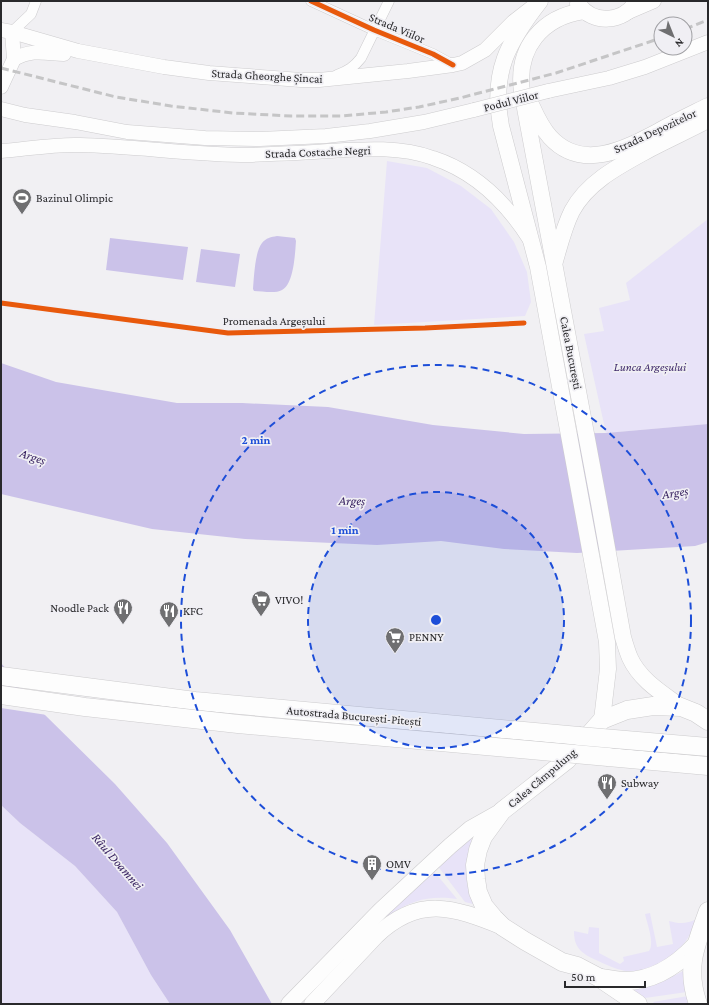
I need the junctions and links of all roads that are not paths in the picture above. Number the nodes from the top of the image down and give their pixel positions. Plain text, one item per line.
1 (36, 1) edge
2 (311, 1) edge
3 (389, 1) edge
4 (540, 1) edge
5 (636, 1) edge
6 (654, 1) edge
7 (580, 6) edge
8 (624, 14) junction
9 (374, 30) junction
10 (6, 31) edge
11 (708, 42) edge
12 (78, 51) junction
13 (14, 59) junction
14 (453, 65) junction
15 (319, 80) junction
16 (520, 82) junction
17 (1, 87) edge
18 (708, 106) edge
19 (1, 109) edge
20 (474, 110) joint
21 (708, 120) edge
22 (127, 132) junction
23 (69, 145) junction
24 (1, 151) edge
25 (532, 244) junction
26 (554, 262) junction
27 (1, 676) edge
28 (1, 695) edge
29 (681, 707) junction
30 (602, 720) junction
31 (708, 721) edge
32 (708, 748) edge
33 (708, 766) edge
34 (502, 811) junction
35 (708, 910) edge
36 (503, 927) junction
37 (695, 946) junction
38 (598, 977) junction
39 (289, 1004) edge
40 (312, 1004) edge
41 (638, 1004) edge
42 (698, 1004) edge

1 - 10 street
2 - 9 street, Strada Viilor
3 - 9 street
4 - 14 main road, Strada Gheorghe Șincai
4 - 25 main road, Calea București
5 - 8 main road
6 - 8 main road
7 - 8 main road
7 - 16 main road, Calea București
9 - 14 street, Strada Viilor
9 - 15 street
10 - 12 main road, Strada Gheorghe Șincai
10 - 13 main road
11 - 20 main road, Podul Viilor, bridge
12 - 13 main road
12 - 15 main road, Strada Gheorghe Șincai
13 - 17 main road
14 - 15 main road, Strada Gheorghe Șincai
16 - 18 main road, Strada Depozitelor
16 - 26 main road, Calea București
19 - 22 main road, Strada Costache Negri
20 - 22 main road, Strada Costache Negri
21 - 26 main road, Strada Depozitelor
22 - 23 main road, Strada Costache Negri
23 - 24 main road, Strada Costache Negri
23 - 25 main road, Strada Costache Negri
25 - 30 main road, Calea București
26 - 29 main road, Calea București
27 - 32 highway, Autostrada București-Pitești, bridge
28 - 33 highway, Autostrada București-Pitești, bridge
29 - 30 highway, Calea Câmpulung
29 - 31 highway, Calea Câmpulung
30 - 34 highway, Calea Câmpulung
34 - 36 highway, Calea Câmpulung
34 - 39 main road
35 - 37 highway
36 - 38 highway
36 - 40 main road
37 - 38 highway
37 - 42 highway
38 - 41 highway

